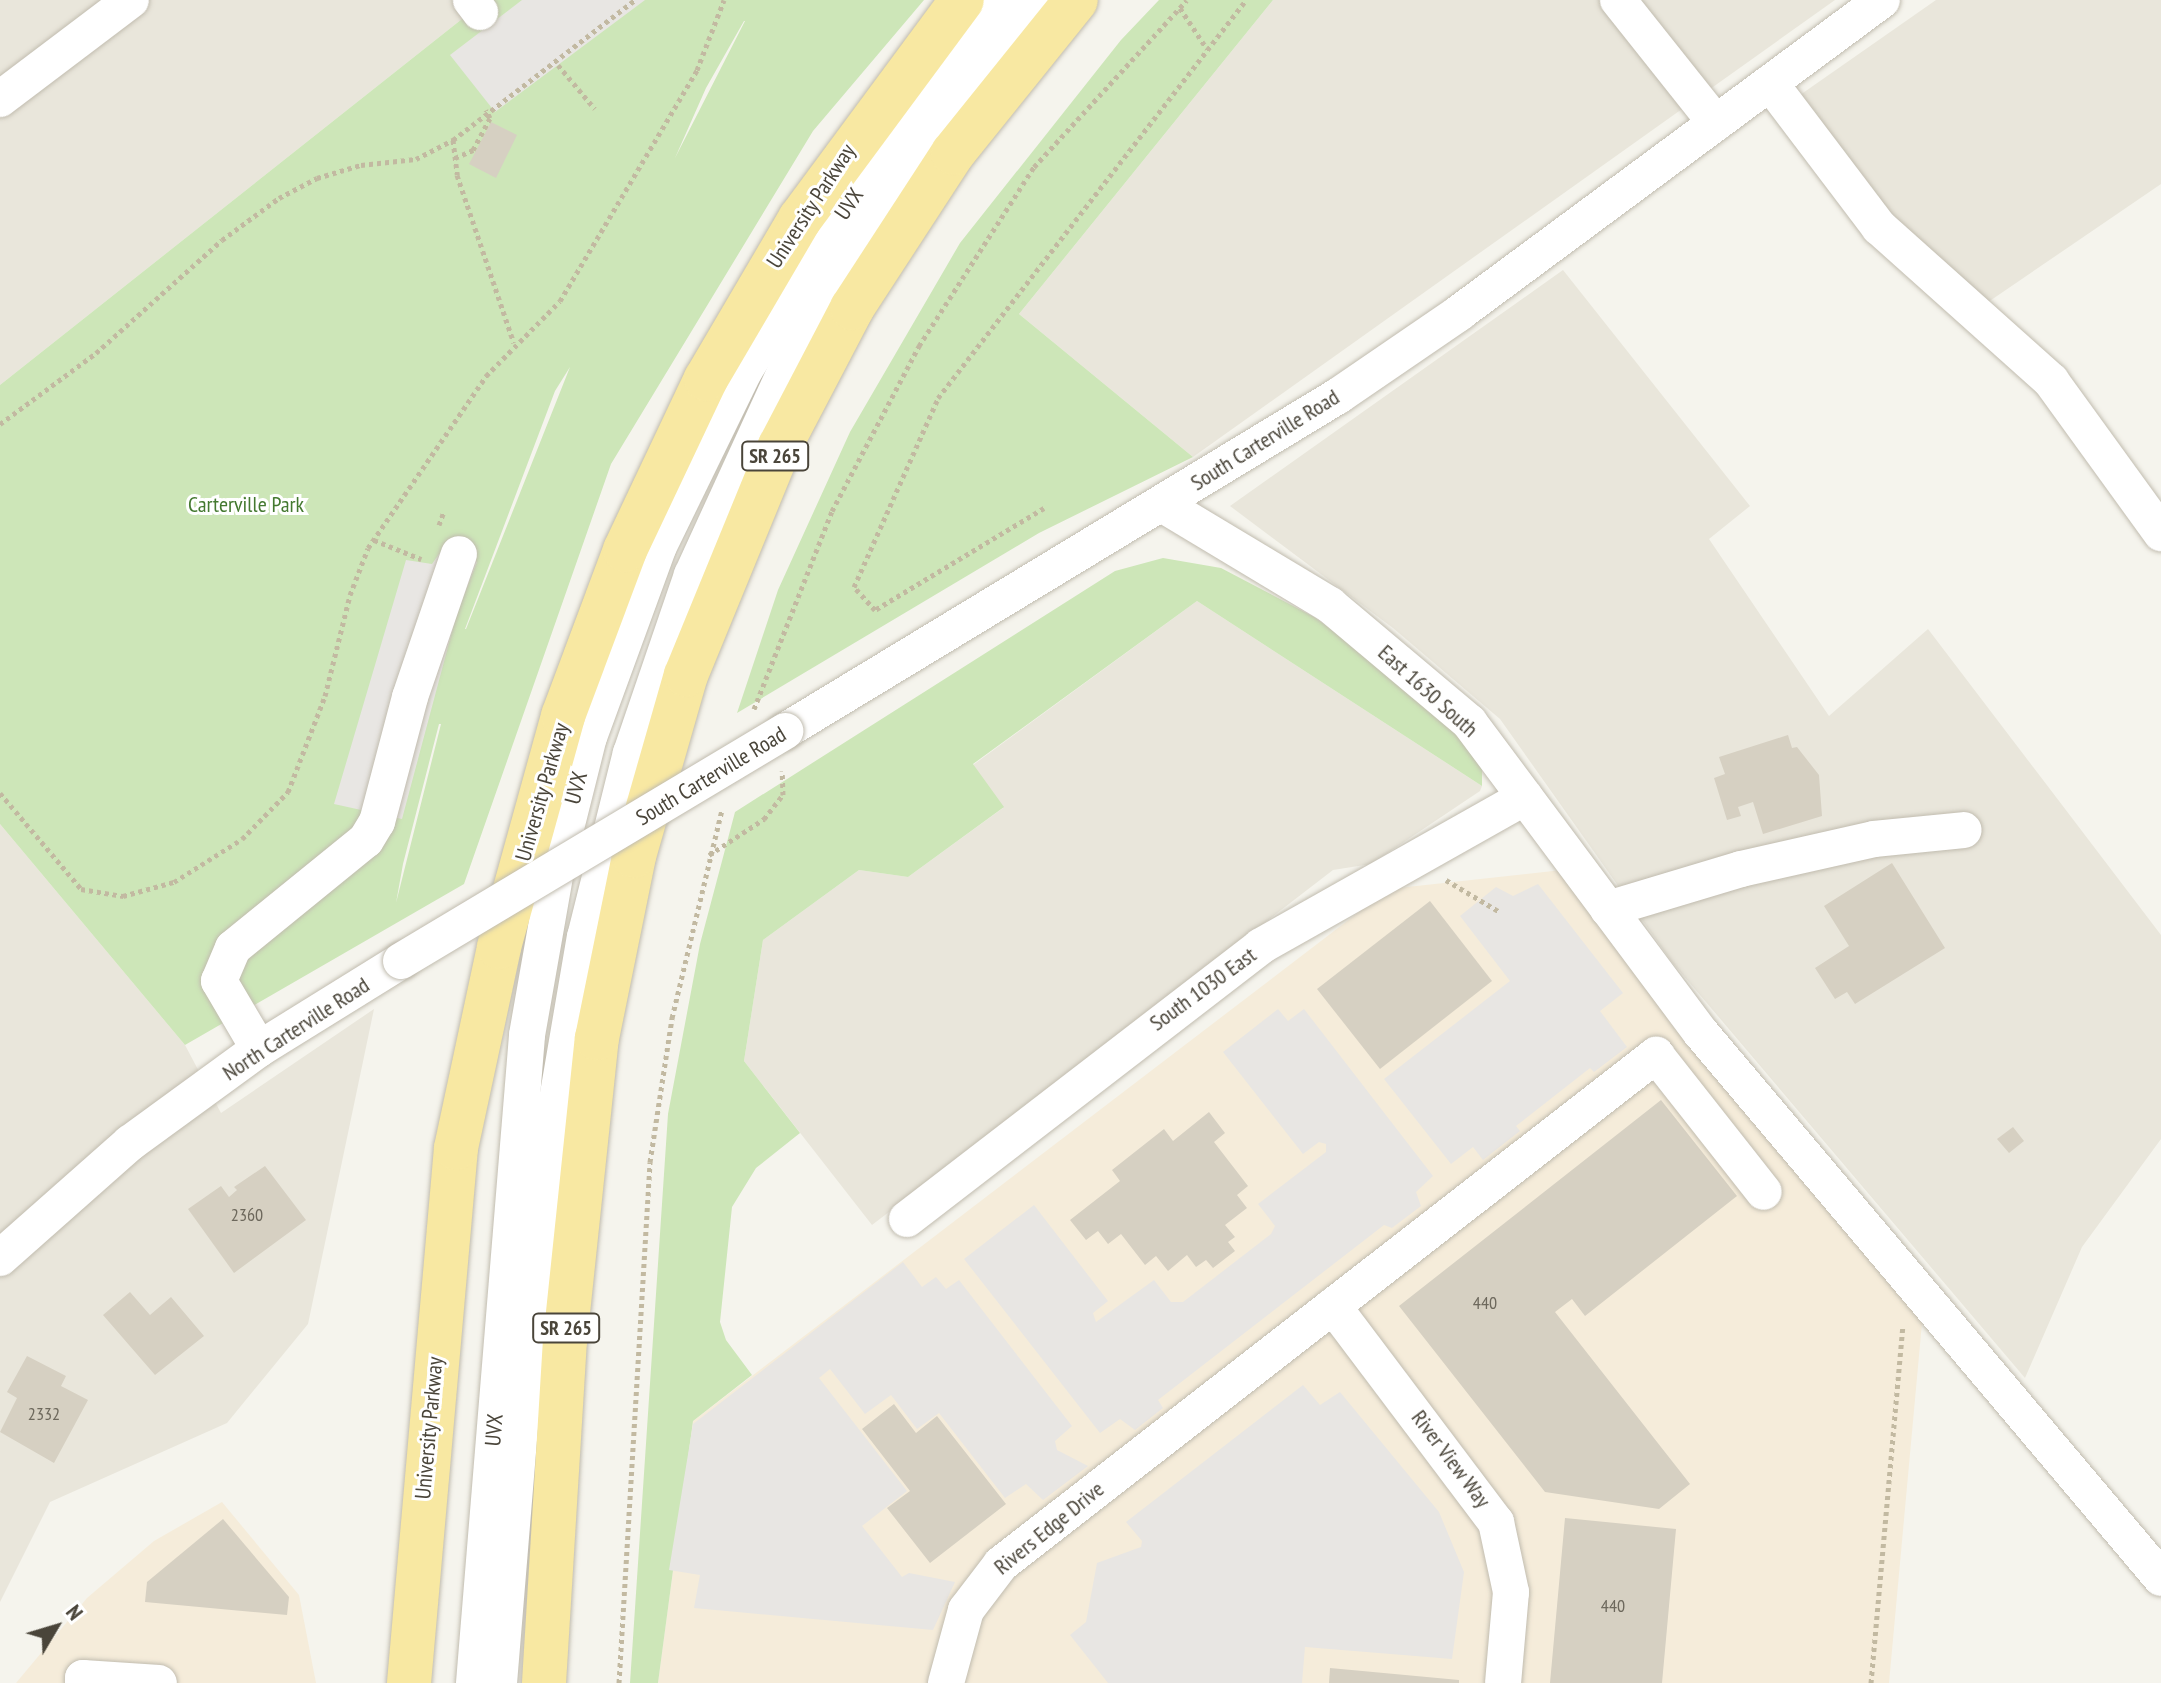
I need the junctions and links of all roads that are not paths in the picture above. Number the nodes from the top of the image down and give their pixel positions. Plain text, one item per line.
1 (131, 0) edge
2 (962, 0) edge
3 (1000, 0) edge
4 (1036, 0) edge
5 (1076, 0) edge
6 (1618, 0) edge
7 (1882, 0) edge
8 (1770, 83) junction
9 (0, 99) edge
10 (1716, 123) junction
11 (1162, 504) junction
12 (2161, 533) edge
13 (442, 546) road end
14 (1525, 797) junction
15 (1964, 830) dead end
16 (616, 833) joint
17 (1608, 909) junction
18 (259, 1049) junction
19 (1764, 1192) dead end
20 (907, 1219) dead end
21 (0, 1258) edge
22 (1333, 1306) junction
23 (2161, 1578) edge
24 (141, 1682) edge
25 (83, 1683) edge
26 (409, 1683) edge
27 (474, 1683) edge
28 (499, 1683) edge
29 (544, 1683) edge
30 (946, 1683) edge
31 (1503, 1683) edge

1 - 9 street
2 - 26 main road, University Parkway
3 - 27 street, UVX
4 - 28 street
5 - 29 main road, SR 265
6 - 10 street
7 - 8 street, South Carterville Road
8 - 10 street, South Carterville Road
8 - 12 street
10 - 11 street, South Carterville Road
11 - 14 street, East 1630 South
11 - 16 street, South Carterville Road, bridge
13 - 18 street
14 - 17 street, East 1630 South
14 - 20 street, South 1030 East
15 - 17 street
16 - 18 street, North Carterville Road, bridge
17 - 23 street, East 1630 South
18 - 21 street, North Carterville Road
19 - 22 street, Rivers Edge Drive
22 - 30 street, Rivers Edge Drive
22 - 31 street, River View Way
24 - 25 street

